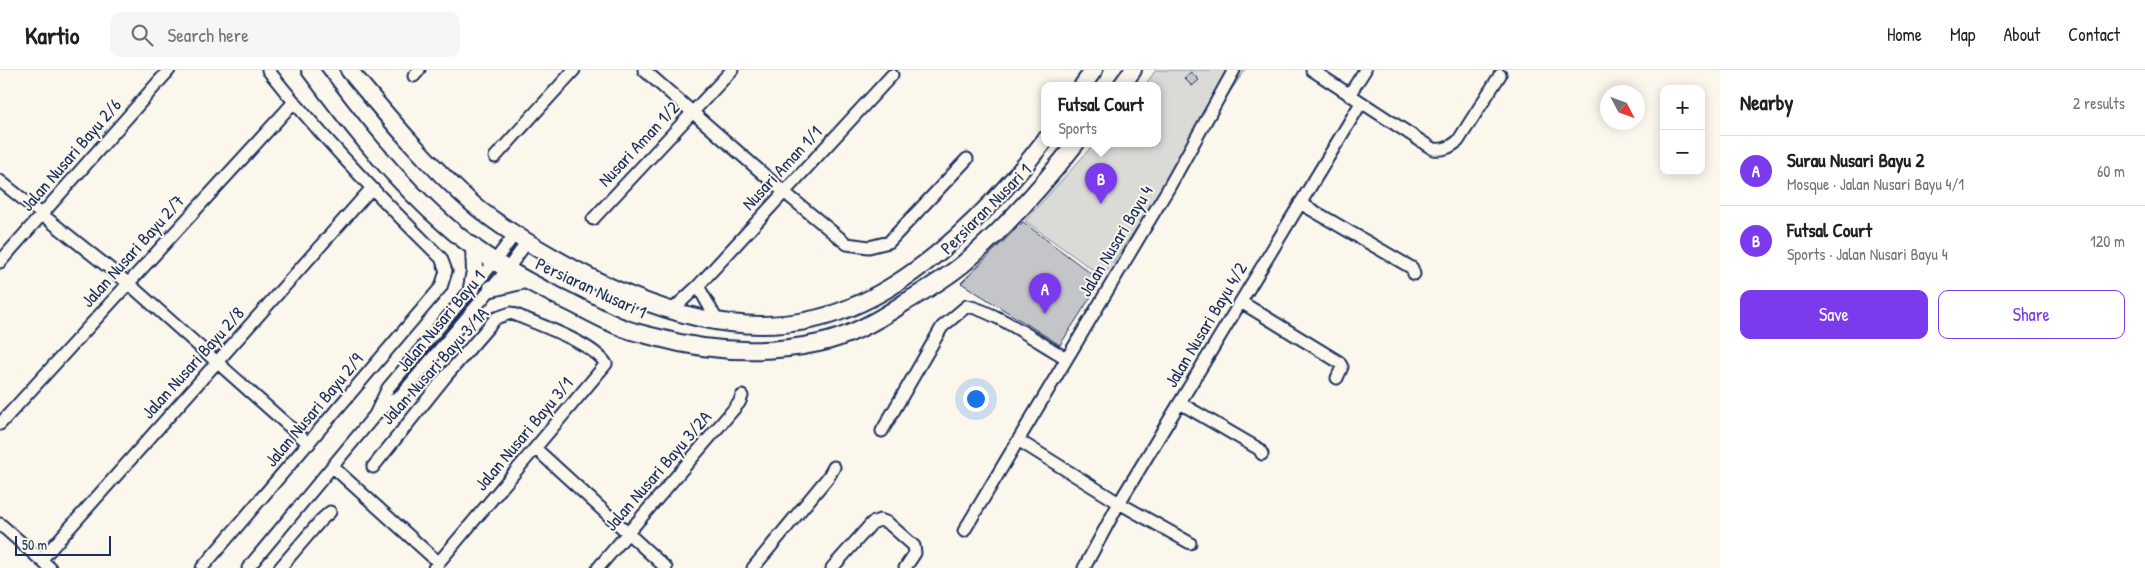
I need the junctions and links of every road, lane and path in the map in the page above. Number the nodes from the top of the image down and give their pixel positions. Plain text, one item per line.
1 (169, 70) edge
2 (268, 70) edge
3 (310, 70) edge
4 (349, 70) edge
5 (574, 70) edge
6 (644, 70) edge
7 (732, 70) edge
8 (1094, 70) edge
9 (1133, 70) edge
10 (1234, 70) edge
11 (1312, 70) edge
12 (1365, 70) edge
13 (892, 75) dead end
14 (1500, 75) dead end
15 (1085, 82) edge
16 (1124, 82) edge
17 (1349, 94) junction
18 (294, 102) junction
19 (1361, 102) junction
20 (693, 112) junction
21 (1041, 145) edge
22 (1073, 147) edge
23 (495, 157) dead end
24 (967, 159) dead end
25 (0, 181) edge
26 (371, 189) junction
27 (784, 192) junction
28 (1300, 203) junction
29 (42, 214) junction
30 (593, 219) dead end
31 (521, 238) junction
32 (474, 247) junction
33 (0, 262) edge
34 (501, 266) junction
35 (1414, 274) dead end
36 (525, 280) junction
37 (128, 283) junction
38 (698, 286) junction
39 (472, 288) junction
40 (492, 288) junction
41 (1241, 302) junction
42 (672, 310) junction
43 (718, 322) junction
44 (562, 334) joint
45 (1066, 358) junction
46 (217, 362) junction
47 (1337, 378) dead end
48 (742, 396) dead end
49 (1180, 403) junction
50 (375, 415) junction
51 (0, 424) edge
52 (882, 431) dead end
53 (1018, 440) junction
54 (309, 444) junction
55 (535, 448) junction
56 (1262, 454) dead end
57 (332, 467) junction
58 (373, 467) dead end
59 (834, 467) dead end
60 (1119, 503) junction
61 (330, 512) dead end
62 (0, 524) edge
63 (964, 531) dead end
64 (627, 533) junction
65 (1190, 543) dead end
66 (45, 564) edge
67 (436, 565) edge
68 (202, 568) edge
69 (248, 568) edge
70 (280, 568) edge
71 (598, 568) edge
72 (666, 568) edge
73 (754, 568) edge
74 (832, 568) edge
75 (904, 568) edge
76 (1084, 568) edge

1 - 29 street, Jalan Nusari Bayu 2/6
2 - 18 street
3 - 32 main road, Persiaran Nusari 1
4 - 31 main road, Persiaran Nusari 1
5 - 23 street
6 - 20 street
7 - 20 street, Nusari Aman 1/2
8 - 15 main road
9 - 16 main road
10 - 45 street, Jalan Nusari Bayu 4
11 - 17 street
12 - 17 street
13 - 27 street, Nusari Aman 1/1
14 - 19 street
17 - 19 street
18 - 26 street
18 - 37 street, Jalan Nusari Bayu 2/7
19 - 28 street, Jalan Nusari Bayu 4/2
20 - 27 street
20 - 30 street, Nusari Aman 1/2
21 - 43 main road, Persiaran Nusari 1
22 - 36 main road, Persiaran Nusari 1
24 - 27 street
25 - 29 street
26 - 46 street, Jalan Nusari Bayu 2/8
26 - 54 street, Jalan Nusari Bayu 2/9
27 - 38 street, Nusari Aman 1/1
28 - 35 street
28 - 41 street, Jalan Nusari Bayu 4/2
29 - 33 street, Jalan Nusari Bayu 2/6
29 - 37 street
31 - 34 street, Jalan Nusari Bayu 1
31 - 42 main road, Persiaran Nusari 1
32 - 34 main road, Persiaran Nusari 1
32 - 39 main road
34 - 36 main road, Persiaran Nusari 1
34 - 39 street, Jalan Nusari Bayu 1
34 - 40 street, Jalan Nusari Bayu 1
36 - 40 main road
37 - 46 street
37 - 51 street, Jalan Nusari Bayu 2/7
38 - 42 street, Nusari Aman 1/1
38 - 43 street
39 - 50 street, Jalan Nusari Bayu 1
40 - 50 street, Jalan Nusari Bayu 1
41 - 47 street
41 - 49 street, Jalan Nusari Bayu 4/2
42 - 43 main road, Persiaran Nusari 1
44 - 55 street, Jalan Nusari Bayu 3/1
44 - 58 street, Jalan Nusari Bayu 3/1A
45 - 52 street
45 - 53 street, Jalan Nusari Bayu 4
46 - 54 street
46 - 66 street, Jalan Nusari Bayu 2/8
48 - 64 street, Jalan Nusari Bayu 3/2A
49 - 56 street
49 - 60 street, Jalan Nusari Bayu 4/2
50 - 57 street, Jalan Nusari Bayu 1
53 - 60 street
53 - 63 street, Jalan Nusari Bayu 4
54 - 68 street, Jalan Nusari Bayu 2/9
55 - 64 street
55 - 67 street, Jalan Nusari Bayu 3/1
57 - 67 street
57 - 69 street, Jalan Nusari Bayu 1
59 - 73 street
60 - 65 street
60 - 76 street, Jalan Nusari Bayu 4/2
61 - 70 street
62 - 66 street
64 - 71 street, Jalan Nusari Bayu 3/2A
64 - 72 street
74 - 75 street

